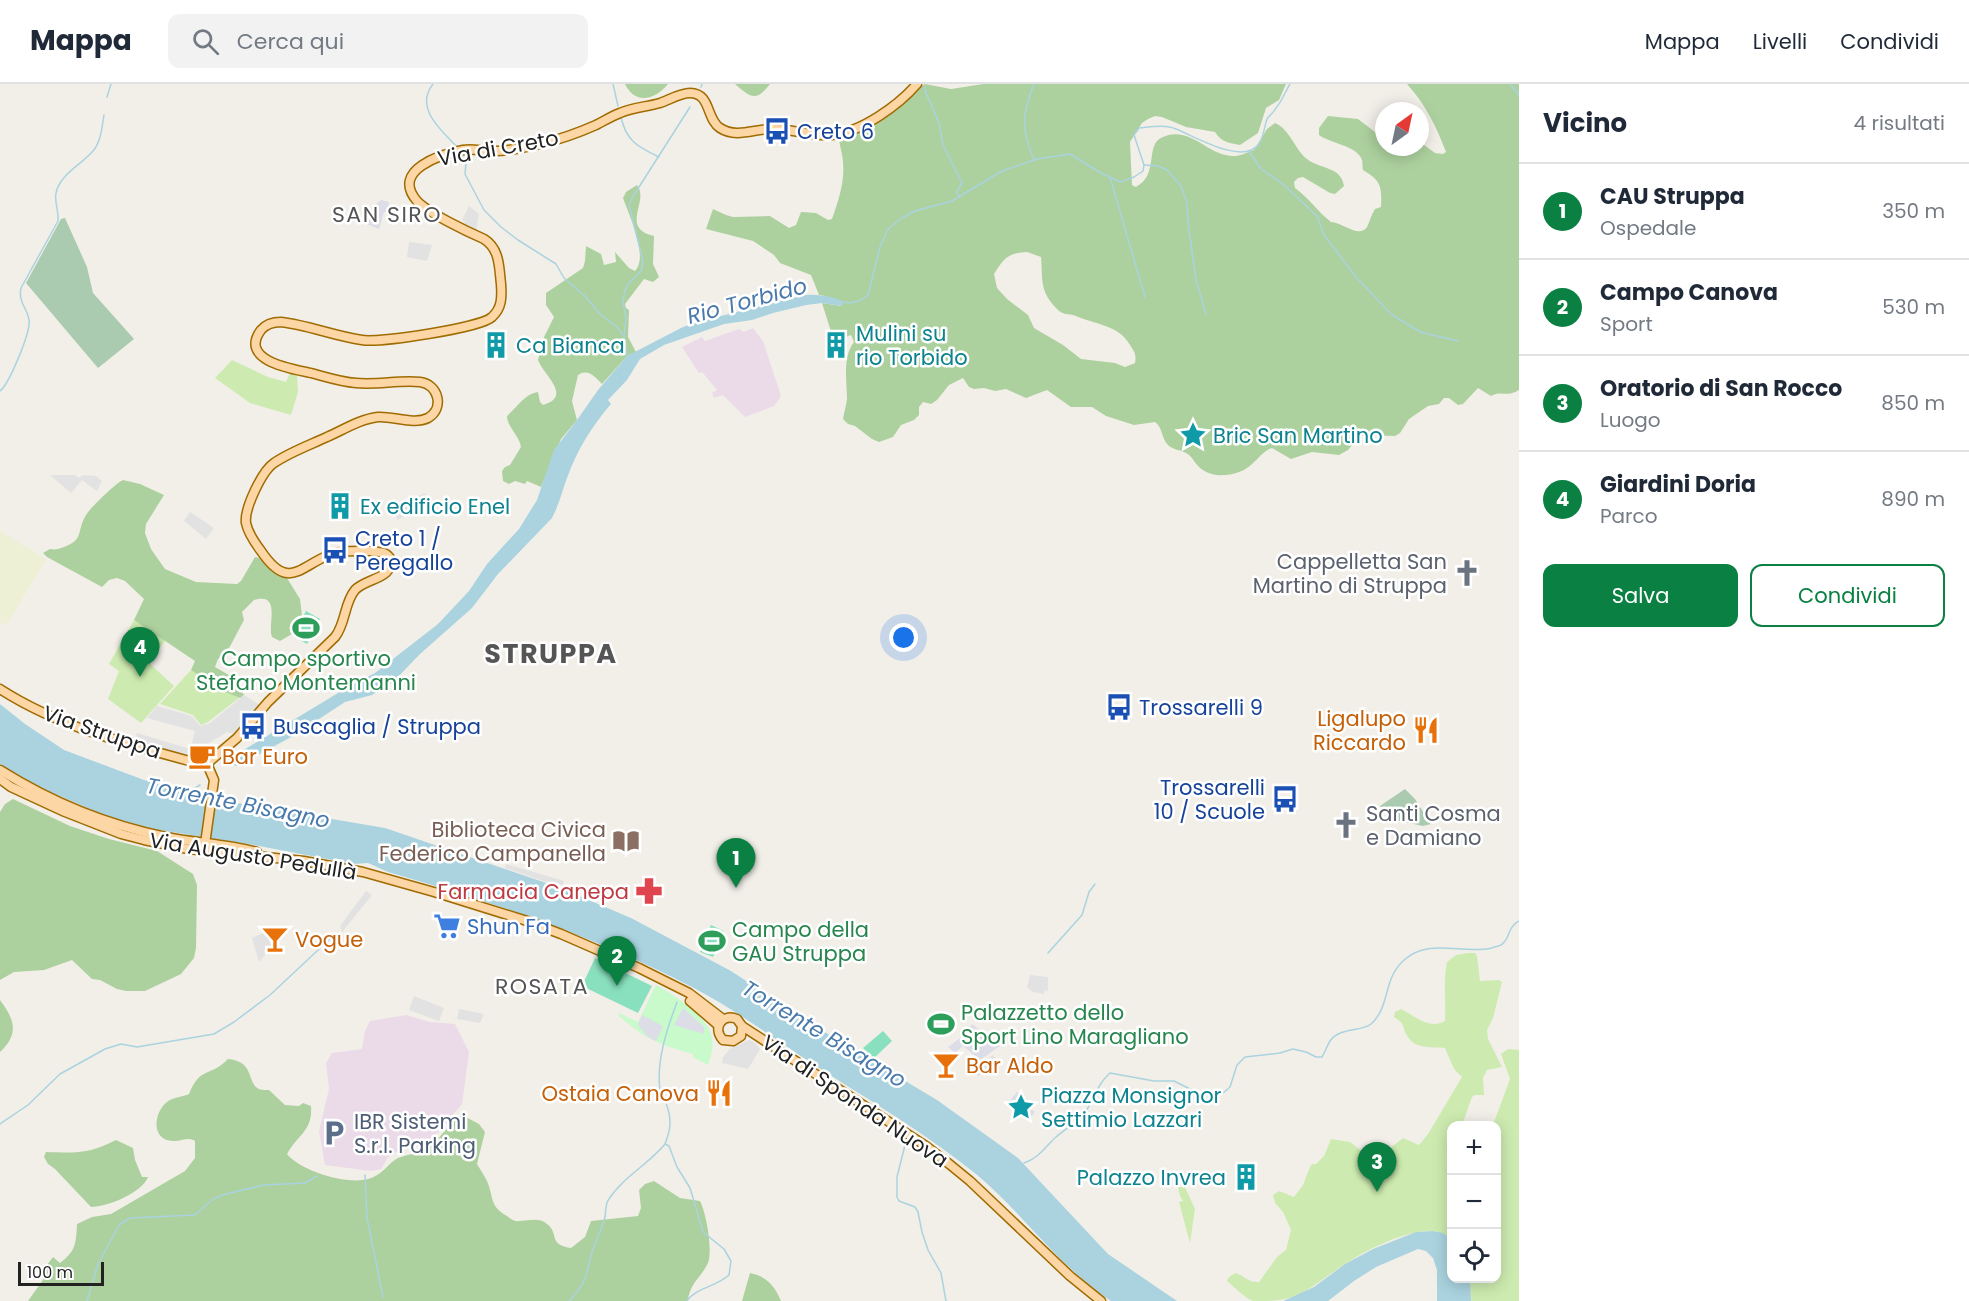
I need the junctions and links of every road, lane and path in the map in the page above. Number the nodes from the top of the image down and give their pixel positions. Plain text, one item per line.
1 (917, 84) edge
2 (0, 689) edge
3 (208, 766) junction
4 (0, 770) edge
5 (0, 779) edge
6 (205, 841) junction
7 (270, 856) junction
8 (721, 1022) junction
9 (742, 1026) junction
10 (754, 1034) junction
11 (741, 1036) junction
12 (1101, 1301) edge

1 - 3 main road, Via di Creto
2 - 3 main road, Via Struppa
3 - 6 main road
4 - 6 main road, Via Augusto Pedullà
5 - 7 main road, Via Augusto Pedullà
6 - 7 main road, Via Augusto Pedullà
7 - 8 main road, Via Augusto Pedullà
8 - 9 main road
8 - 11 main road
9 - 10 main road, Via di Sponda Nuova
9 - 11 main road
10 - 11 main road, Via di Sponda Nuova
10 - 12 main road, Via di Sponda Nuova

